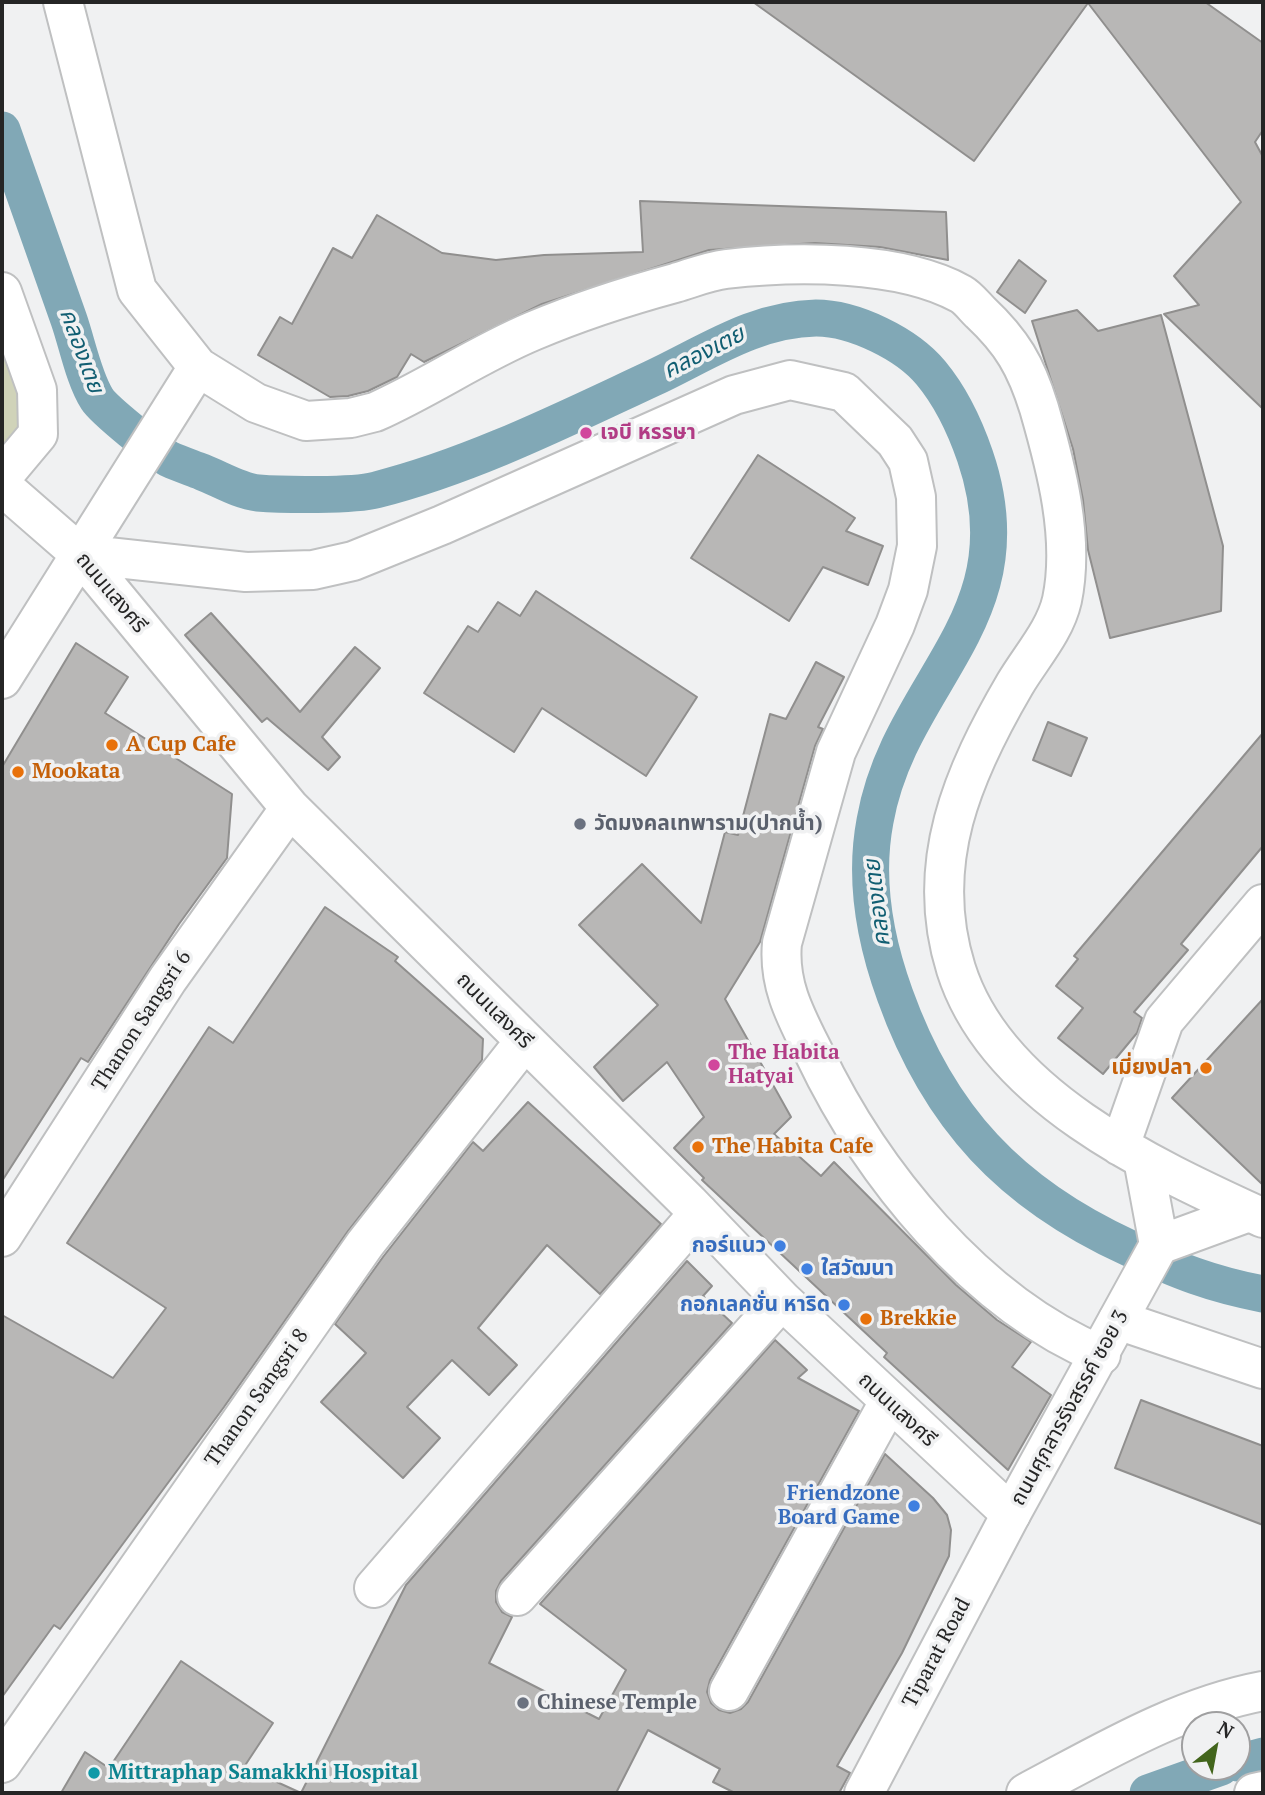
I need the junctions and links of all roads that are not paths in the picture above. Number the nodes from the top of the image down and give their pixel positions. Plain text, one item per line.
1 (63, 2) edge
2 (2, 292) edge
3 (198, 367) junction
4 (2, 477) edge
5 (2, 486) edge
6 (80, 554) junction
7 (2, 679) edge
8 (290, 808) junction
9 (1263, 904) edge
10 (524, 1042) junction
11 (1131, 1153) junction
12 (699, 1213) junction
13 (1256, 1215) edge
14 (2, 1237) edge
15 (1159, 1245) junction
16 (782, 1300) junction
17 (1124, 1311) junction
18 (1101, 1355) junction
19 (1263, 1369) edge
20 (889, 1402) junction
21 (1011, 1514) junction
22 (374, 1588) dead end
23 (517, 1596) dead end
24 (729, 1691) dead end
25 (1263, 1691) edge
26 (2, 1763) edge
27 (1263, 1791) edge
28 (864, 1793) edge
29 (1026, 1793) edge
30 (1254, 1793) edge

1 - 3 street
2 - 4 street
3 - 6 street
3 - 11 street
5 - 6 street, ถนนเเสงศรี
6 - 7 street
6 - 8 street, ถนนเเสงศรี
6 - 18 street
8 - 10 street, ถนนเเสงศรี
8 - 14 street, Thanon Sangsri 6
9 - 11 street
10 - 12 street, ถนนเเสงศรี
10 - 26 street, Thanon Sangsri 8
11 - 13 street
11 - 15 street
12 - 16 street, ถนนเเสงศรี
12 - 22 street
13 - 15 street
15 - 17 street, ถนนศุภสารรังสรรค์ ซอย 3
16 - 20 street, ถนนเเสงศรี
16 - 23 street
17 - 18 street, ถนนศุภสารรังสรรค์ ซอย 3
17 - 19 street
18 - 21 street, ถนนศุภสารรังสรรค์ ซอย 3
20 - 21 street, ถนนเเสงศรี
20 - 24 street
21 - 28 street, Tiparat Road
25 - 29 street
27 - 30 street

